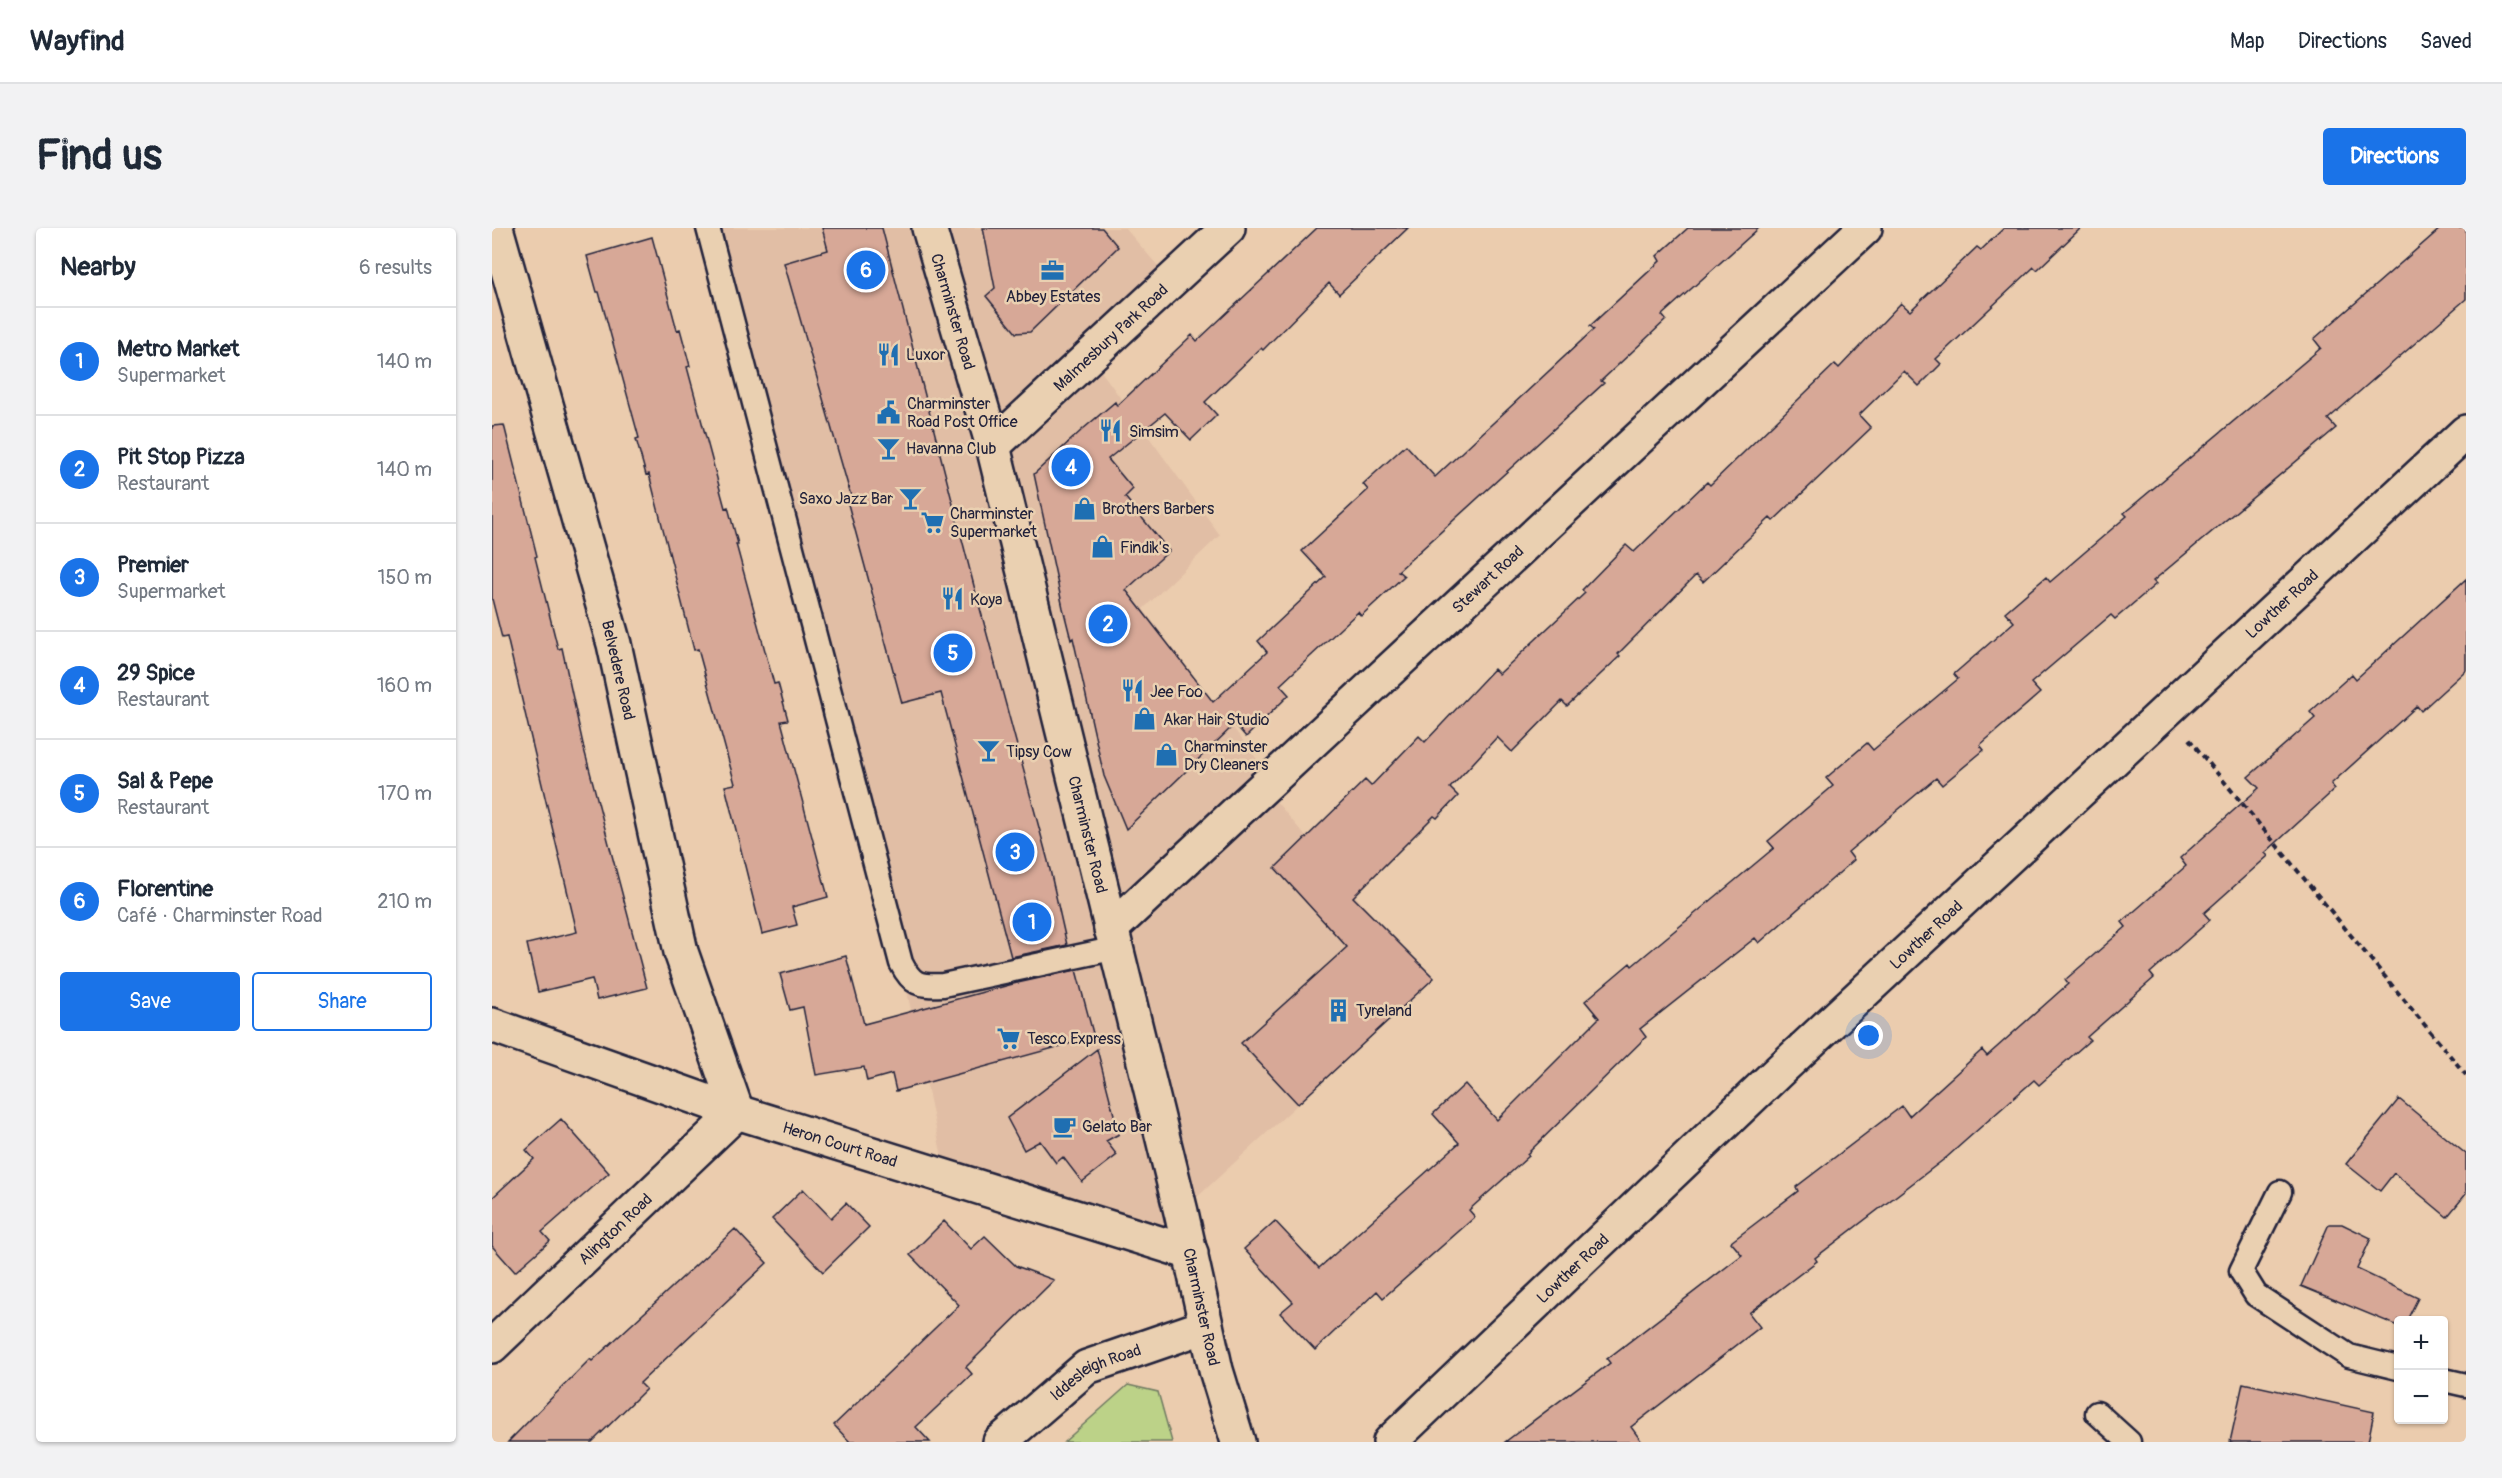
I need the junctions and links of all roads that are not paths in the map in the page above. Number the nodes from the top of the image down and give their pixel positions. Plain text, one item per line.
1 (496, 228) edge
2 (708, 228) edge
3 (930, 228) edge
4 (1228, 228) edge
5 (1865, 228) edge
6 (2466, 432) edge
7 (993, 446) junction
8 (1114, 939) junction
9 (492, 1025) edge
10 (737, 1112) junction
11 (2280, 1192) dead end
12 (1191, 1253) junction
13 (1206, 1326) junction
14 (492, 1346) edge
15 (2394, 1367) edge
16 (2448, 1381) edge
17 (2466, 1386) edge
18 (2097, 1413) dead end
19 (1000, 1442) edge
20 (1238, 1442) edge
21 (1390, 1442) edge
22 (2129, 1442) edge

1 - 10 street, Belvedere Road
2 - 8 lane
3 - 7 street, Charminster Road
4 - 7 street, Malmesbury Park Road
5 - 8 street, Stewart Road
6 - 21 street, Lowther Road
7 - 8 street, Charminster Road
8 - 12 street, Charminster Road
9 - 10 street, Heron Court Road
10 - 12 street, Heron Court Road
10 - 14 street, Alington Road
11 - 15 lane
12 - 13 street, Charminster Road
13 - 19 street, Iddesleigh Road
13 - 20 street, Charminster Road
16 - 17 lane
18 - 22 lane

